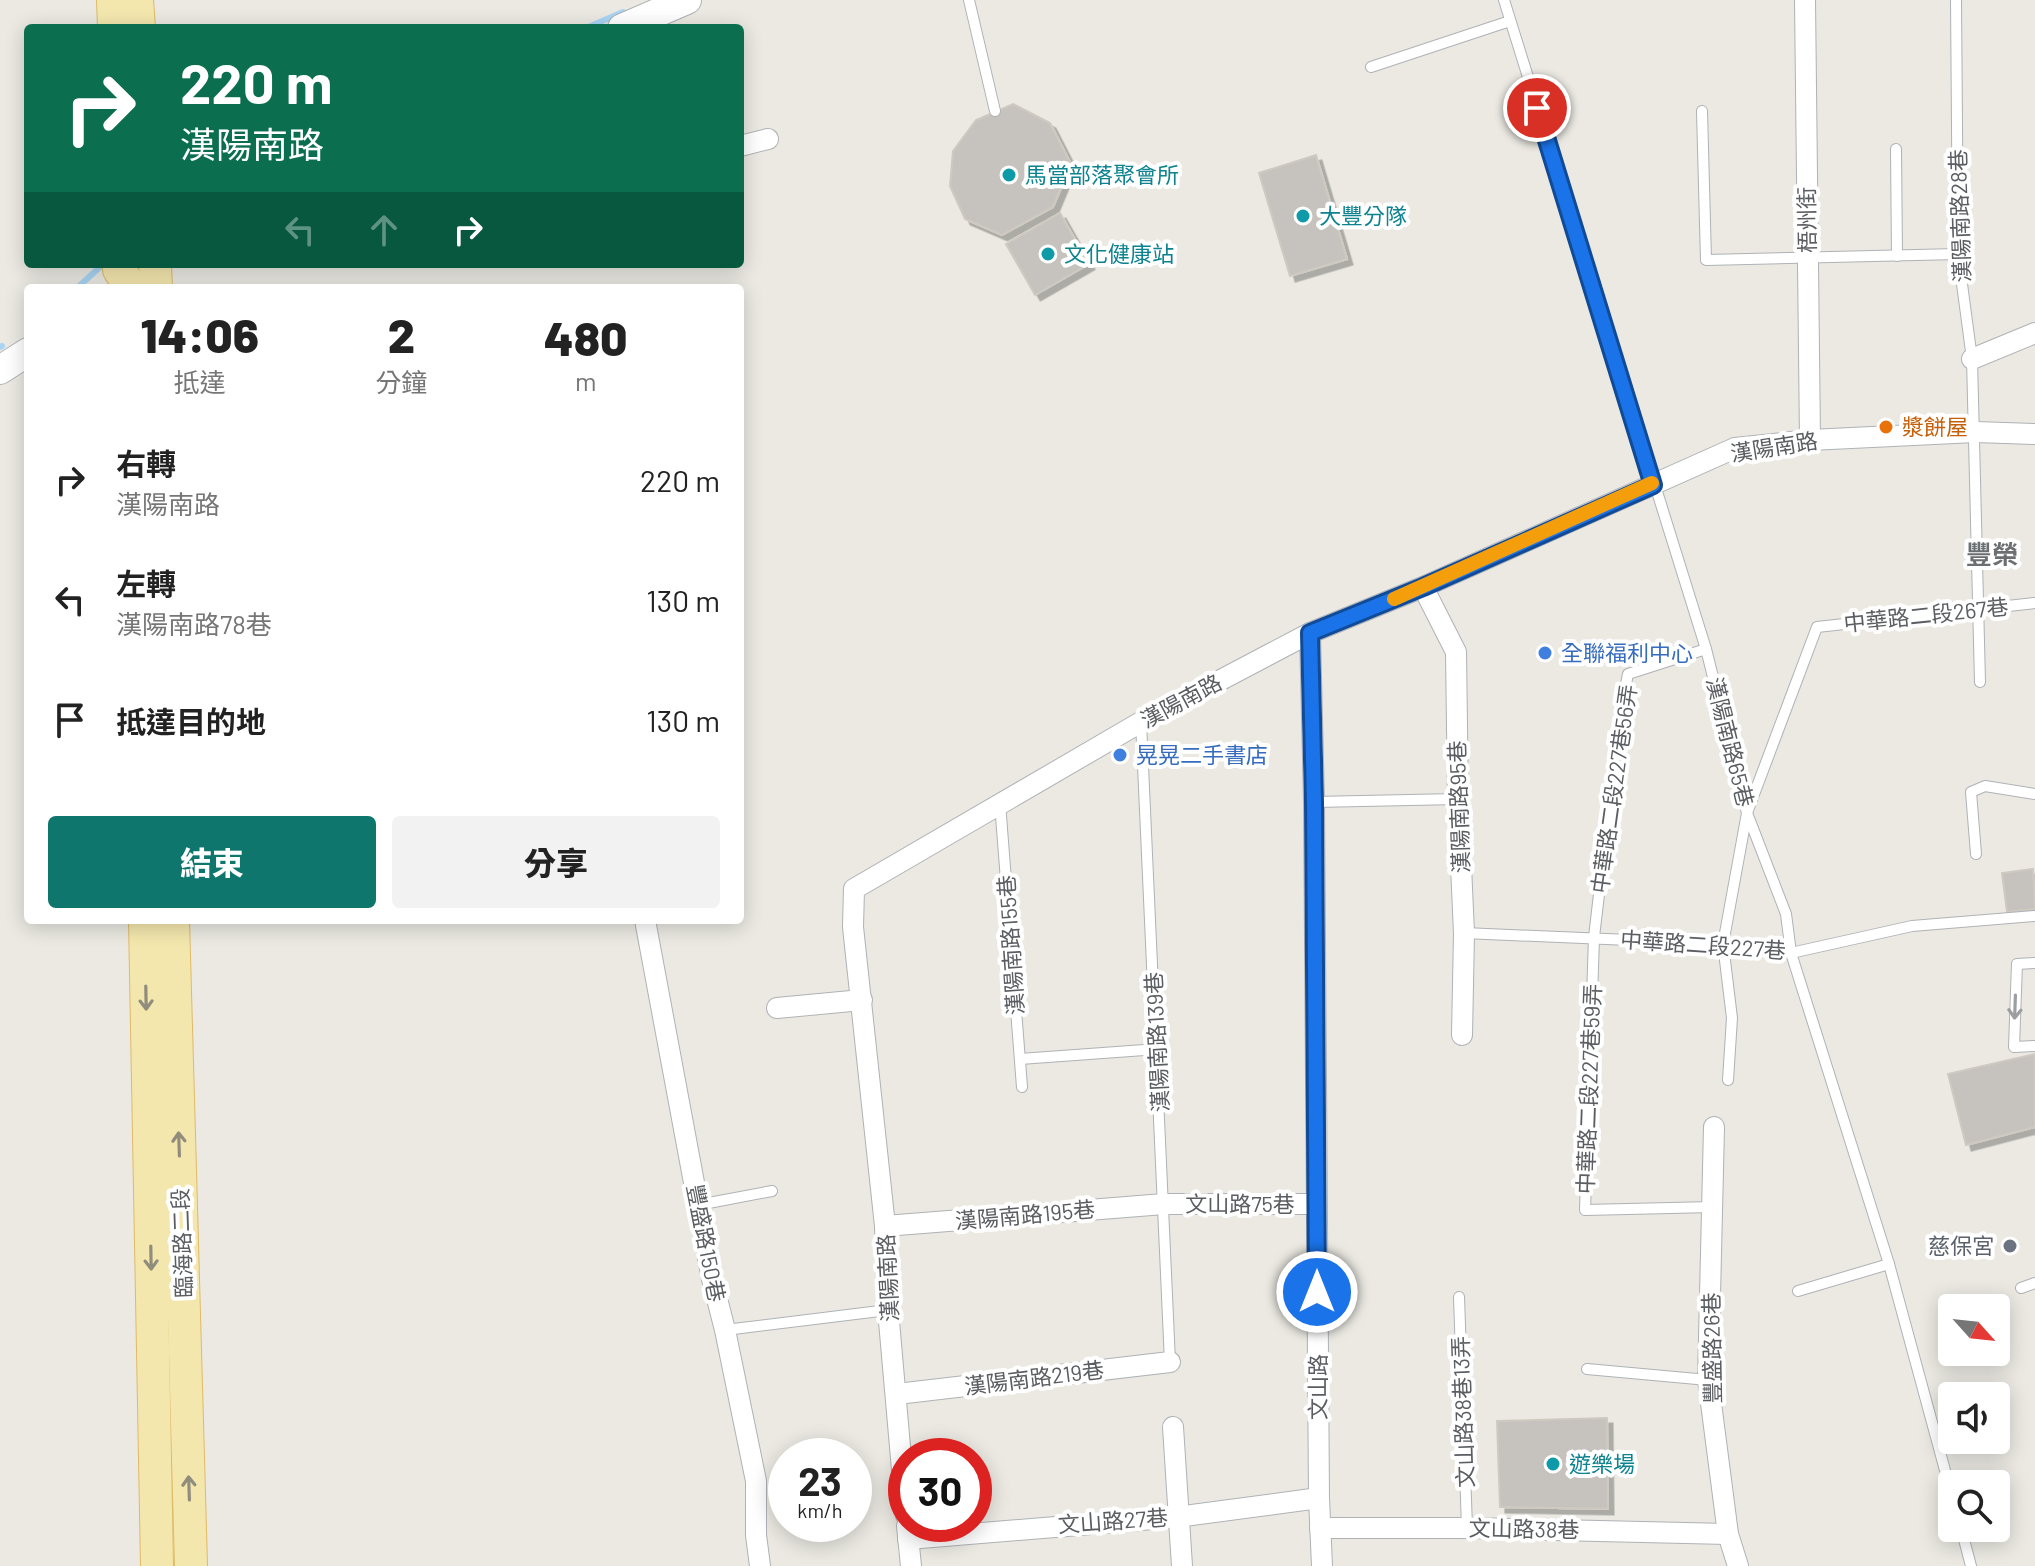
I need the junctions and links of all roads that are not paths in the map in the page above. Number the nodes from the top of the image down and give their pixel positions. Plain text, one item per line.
1 (113, 0) edge
2 (137, 0) edge
3 (687, 0) edge
4 (969, 0) edge
5 (1504, 0) edge
6 (1805, 0) edge
7 (1956, 0) edge
8 (1510, 21) junction
9 (114, 24) edge
10 (139, 24) edge
11 (631, 24) edge
12 (1371, 67) dead end
13 (995, 111) dead end
14 (1702, 111) dead end
15 (768, 139) dead end
16 (744, 145) edge
17 (1896, 149) dead end
18 (1958, 254) junction
19 (1897, 256) junction
20 (1808, 259) junction
21 (2035, 333) edge
22 (24, 355) edge
23 (1972, 359) junction
24 (0, 370) edge
25 (1975, 432) junction
26 (2035, 434) edge
27 (1810, 440) junction
28 (1653, 485) junction
29 (1423, 587) junction
30 (2035, 603) edge
31 (1979, 609) junction
32 (1310, 633) junction
33 (1706, 649) junction
34 (1980, 682) dead end
35 (1141, 722) junction
36 (2035, 794) edge
37 (1458, 799) junction
38 (1314, 802) junction
39 (1000, 803) junction
40 (1747, 813) junction
41 (1976, 854) dead end
42 (2035, 916) edge
43 (145, 924) edge
44 (173, 924) edge
45 (646, 924) edge
46 (1464, 933) junction
47 (1594, 937) junction
48 (1723, 944) junction
49 (1791, 953) junction
50 (2035, 963) edge
51 (862, 1000) junction
52 (777, 1008) dead end
53 (1462, 1035) dead end
54 (2035, 1046) edge
55 (1158, 1049) junction
56 (1020, 1059) junction
57 (1728, 1080) dead end
58 (1022, 1087) dead end
59 (1714, 1127) dead end
60 (772, 1191) dead end
61 (1164, 1204) junction
62 (1316, 1204) junction
63 (698, 1205) junction
64 (1713, 1207) junction
65 (885, 1226) junction
66 (1889, 1264) junction
67 (2035, 1283) edge
68 (2021, 1288) dead end
69 (1798, 1291) dead end
70 (1459, 1297) dead end
71 (888, 1310) junction
72 (725, 1330) junction
73 (1170, 1362) joint
74 (1587, 1369) dead end
75 (1708, 1380) junction
76 (897, 1394) junction
77 (1173, 1427) dead end
78 (900, 1438) edge
79 (1945, 1470) edge
80 (1319, 1498) junction
81 (1177, 1517) junction
82 (992, 1527) edge
83 (1320, 1528) junction
84 (1467, 1528) junction
85 (1728, 1534) junction
86 (908, 1542) edge
87 (1965, 1542) edge
88 (157, 1566) edge
89 (191, 1566) edge
90 (760, 1566) edge
91 (911, 1566) edge
92 (1182, 1566) edge
93 (1322, 1566) edge
94 (1738, 1566) edge
95 (1971, 1566) edge

1 - 9 main road
2 - 10 main road
3 - 11 street
4 - 13 lane
5 - 8 lane, 漢陽南路65巷
6 - 20 street, 梧州街
7 - 18 lane, 漢陽南路28巷
8 - 12 lane
8 - 28 lane, 漢陽南路65巷
14 - 20 lane
15 - 16 street
17 - 19 lane
18 - 19 lane
18 - 23 lane, 漢陽南路28巷
19 - 20 lane
20 - 27 street, 梧州街
21 - 23 street
22 - 24 street
23 - 25 lane, 漢陽南路28巷
25 - 26 street, 漢陽南路
25 - 27 street, 漢陽南路
25 - 31 lane, 漢陽南路28巷
27 - 28 street, 漢陽南路
28 - 29 street, 漢陽南路
28 - 33 lane, 漢陽南路65巷
29 - 32 street, 漢陽南路
29 - 37 street, 漢陽南路95巷
30 - 31 lane, 中華路二段267巷
31 - 34 lane, 漢陽南路28巷
31 - 40 lane, 中華路二段267巷
32 - 35 street, 漢陽南路
32 - 38 street, 文山路
33 - 40 lane, 漢陽南路65巷
33 - 47 lane, 中華路二段227巷56弄
35 - 39 street, 漢陽南路
35 - 55 lane, 漢陽南路139巷
36 - 41 lane
37 - 38 lane
37 - 46 street, 漢陽南路95巷
38 - 62 street, 文山路
39 - 51 street, 漢陽南路
39 - 56 lane, 漢陽南路155巷
40 - 48 lane
40 - 49 lane, 漢陽南路65巷
42 - 49 lane, 中華路二段227巷
43 -> 88 main road, 臨海路二段
89 -> 44 main road, 臨海路二段
45 - 63 street, 豐盛路150巷
46 - 47 lane, 中華路二段227巷
46 - 53 street, 漢陽南路95巷
47 - 48 lane, 中華路二段227巷
47 - 64 lane, 中華路二段227巷59弄
48 - 49 lane, 中華路二段227巷
48 - 57 lane
49 - 66 lane, 漢陽南路65巷
50 -> 54 lane
51 - 52 street
51 - 65 street, 漢陽南路
55 - 56 lane
55 - 61 lane, 漢陽南路139巷
56 - 58 lane, 漢陽南路155巷
59 - 64 street, 豐盛路26巷
60 - 63 lane
61 - 62 street, 文山路75巷
61 - 65 street, 漢陽南路195巷
61 - 73 lane, 漢陽南路139巷
62 - 80 street, 文山路
63 - 72 street, 豐盛路150巷
64 - 75 street, 豐盛路26巷
65 - 71 street, 漢陽南路
66 - 69 lane
66 - 79 lane, 漢陽南路65巷
67 - 68 lane
70 - 84 lane, 文山路38巷13弄
71 - 72 lane
71 - 76 street, 漢陽南路
72 - 90 street, 豐盛路150巷
73 - 76 street, 漢陽南路219巷
74 - 75 lane
75 - 85 street, 豐盛路26巷
76 - 78 street, 漢陽南路
77 - 81 street
80 - 81 street, 文山路27巷
80 - 83 street, 文山路
81 - 82 street, 文山路27巷
81 - 92 street
83 - 84 street, 文山路38巷
83 - 93 street, 文山路
84 - 85 street, 文山路38巷
85 - 94 street, 豐盛路26巷
86 - 91 street
87 - 95 lane

